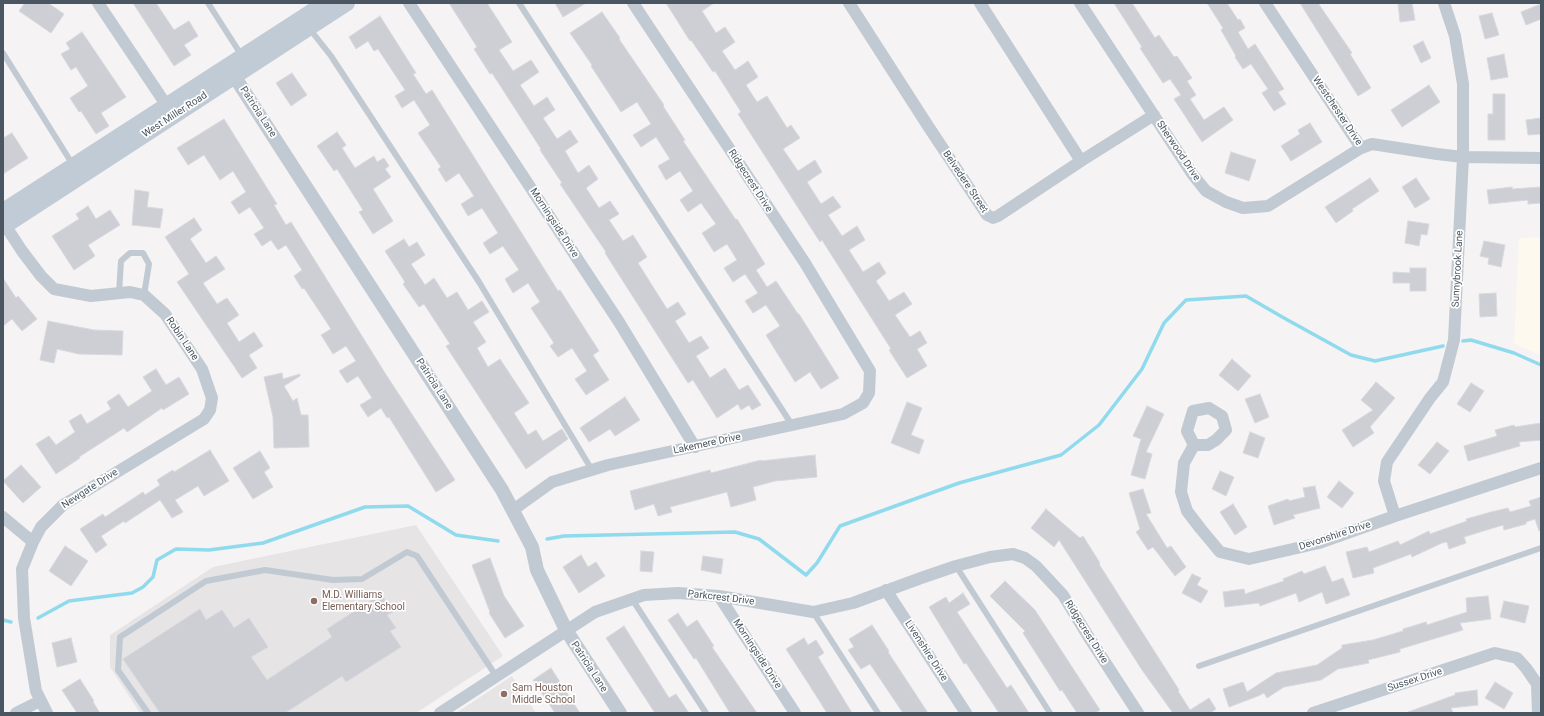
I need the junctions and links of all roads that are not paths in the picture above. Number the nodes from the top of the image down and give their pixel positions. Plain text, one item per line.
1 (98, 3) edge
2 (208, 3) edge
3 (347, 3) edge
4 (409, 3) edge
5 (519, 3) edge
6 (633, 3) edge
7 (849, 3) edge
8 (980, 3) edge
9 (1080, 3) edge
10 (1265, 3) edge
11 (1444, 3) edge
12 (322, 7) edge
13 (309, 28) junction
14 (3, 53) edge
15 (242, 56) junction
16 (231, 71) junction
17 (170, 110) junction
18 (1154, 116) junction
19 (1361, 148) junction
20 (1463, 157) junction
21 (1541, 158) edge
22 (1081, 161) junction
23 (73, 165) junction
24 (4, 221) edge
25 (119, 293) junction
26 (144, 295) junction
27 (864, 361) joint
28 (212, 398) joint
29 (792, 425) junction
30 (1194, 445) dead end
31 (695, 446) junction
32 (1541, 468) edge
33 (592, 470) junction
34 (514, 510) junction
35 (1395, 516) junction
36 (3, 518) edge
37 (33, 542) junction
38 (1541, 548) edge
39 (1025, 558) joint
40 (956, 566) junction
41 (886, 590) junction
42 (719, 596) junction
43 (632, 599) junction
44 (813, 612) junction
45 (566, 630) junction
46 (1200, 666) dead end
47 (496, 676) junction
48 (40, 701) junction
49 (1318, 712) edge
50 (16, 713) edge
51 (47, 713) edge
52 (148, 713) edge
53 (440, 713) edge
54 (620, 713) edge
55 (706, 713) edge
56 (795, 713) edge
57 (878, 713) edge
58 (966, 713) edge
59 (1050, 713) edge
60 (1138, 713) edge
61 (1538, 713) edge

1 - 17 street
2 - 15 lane
3 - 12 main road, West Miller Road
4 - 31 street, Morningside Drive
5 - 29 lane
6 - 27 street, Ridgecrest Drive
7 - 22 street, Belvedere Street
8 - 22 street
9 - 18 street, Sherwood Drive
10 - 19 street, Westchester Drive
11 - 20 street, Sunnybrook Lane
12 - 13 main road, West Miller Road
12 - 15 main road, West Miller Road
13 - 16 main road, West Miller Road
13 - 33 lane
14 - 23 lane
15 - 16 main road, West Miller Road
16 - 17 main road, West Miller Road
16 - 34 street, Patricia Lane
17 - 23 main road, West Miller Road
17 - 24 main road, West Miller Road
18 - 19 street, Sherwood Drive
18 - 22 street, Belvedere Street
19 - 20 street, Westchester Drive
20 - 21 street, Westchester Drive
20 - 35 street, Sunnybrook Lane
23 - 24 main road, West Miller Road
24 - 25 street
25 - 26 street
25 - 26 lane
26 - 28 street, Robin Lane
27 - 29 street, Lakemere Drive
28 - 37 street, Newgate Drive
29 - 31 street, Lakemere Drive
30 - 35 street, Devonshire Drive
31 - 33 street, Lakemere Drive
32 - 35 street, Devonshire Drive
33 - 34 street, Lakemere Drive
34 - 45 street, Patricia Lane
36 - 37 street
37 - 48 street, Newgate Drive
38 - 46 lane
39 - 40 street, Parkcrest Drive
39 - 60 street, Ridgecrest Drive
40 - 41 street, Parkcrest Drive
40 - 59 lane
41 - 44 street, Parkcrest Drive
41 - 58 street, Livenshire Drive
42 - 43 street, Parkcrest Drive
42 - 44 street, Parkcrest Drive
42 - 56 street, Morningside Drive
43 - 45 street, Parkcrest Drive
43 - 55 lane
44 - 57 lane
45 - 47 street, Parkcrest Drive
45 - 54 street, Patricia Lane
47 - 52 lane
47 - 53 street, Parkcrest Drive
48 - 50 street
48 - 51 street, Newgate Drive
49 - 61 street, Sussex Drive

